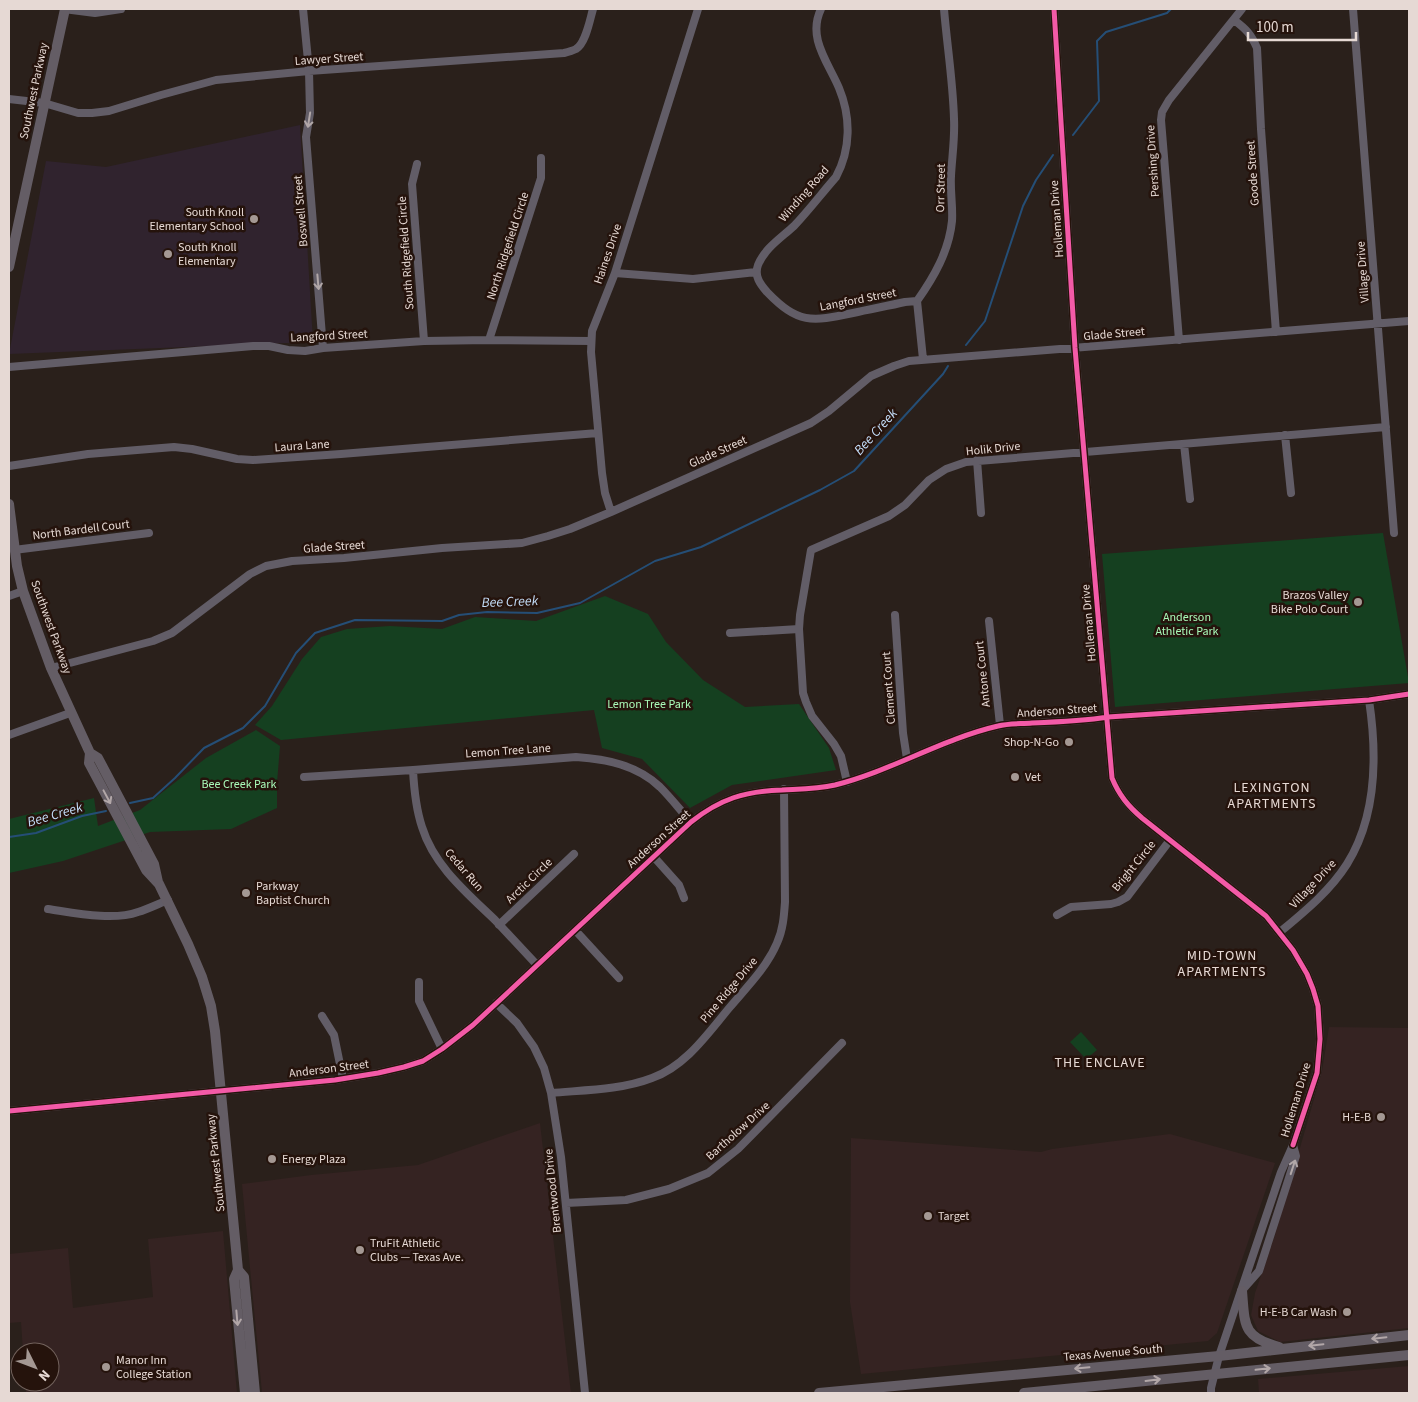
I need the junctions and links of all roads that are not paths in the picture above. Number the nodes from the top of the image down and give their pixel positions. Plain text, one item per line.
1 (65, 9) edge
2 (121, 9) edge
3 (303, 9) edge
4 (594, 9) edge
5 (698, 9) edge
6 (821, 9) edge
7 (944, 9) edge
8 (1054, 9) edge
9 (1242, 9) edge
10 (1353, 9) edge
11 (1234, 20) junction
12 (309, 71) junction
13 (9, 99) edge
14 (44, 103) junction
15 (541, 158) dead end
16 (417, 164) dead end
17 (11, 239) edge
18 (9, 267) edge
19 (756, 272) junction
20 (615, 273) junction
21 (917, 301) junction
22 (1409, 321) edge
23 (1378, 323) junction
24 (1276, 332) junction
25 (489, 340) junction
26 (1179, 340) junction
27 (424, 341) junction
28 (591, 341) junction
29 (323, 348) junction
30 (1075, 348) junction
31 (923, 359) junction
32 (9, 367) edge
33 (1386, 427) junction
34 (598, 433) junction
35 (1285, 435) junction
36 (1184, 444) junction
37 (1083, 452) junction
38 (977, 460) junction
39 (9, 466) edge
40 (1291, 494) dead end
41 (1190, 499) dead end
42 (9, 504) edge
43 (611, 512) junction
44 (981, 513) dead end
45 (149, 534) dead end
46 (1394, 534) dead end
47 (14, 550) junction
48 (23, 591) junction
49 (9, 596) edge
50 (895, 615) dead end
51 (989, 621) dead end
52 (799, 629) junction
53 (730, 633) dead end
54 (52, 668) junction
55 (1409, 694) edge
56 (1369, 700) junction
57 (70, 712) junction
58 (1108, 717) junction
59 (1000, 725) junction
60 (9, 735) edge
61 (907, 759) junction
62 (413, 770) junction
63 (304, 777) dead end
64 (847, 782) junction
65 (784, 789) junction
66 (691, 822) junction
67 (1170, 840) junction
68 (574, 854) dead end
69 (654, 857) junction
70 (684, 898) dead end
71 (168, 900) junction
72 (48, 909) dead end
73 (1057, 915) dead end
74 (499, 924) junction
75 (575, 930) junction
76 (1280, 932) junction
77 (537, 965) junction
78 (619, 978) dead end
79 (419, 982) dead end
80 (496, 1003) junction
81 (322, 1016) dead end
82 (842, 1043) dead end
83 (442, 1049) junction
84 (343, 1079) junction
85 (222, 1091) junction
86 (551, 1093) junction
87 (9, 1112) edge
88 (1293, 1145) junction
89 (1281, 1172) junction
90 (566, 1203) junction
91 (1281, 1204) junction
92 (1258, 1239) junction
93 (238, 1270) junction
94 (1258, 1271) junction
95 (1242, 1291) junction
96 (1409, 1334) edge
97 (1285, 1348) junction
98 (1409, 1354) edge
99 (1219, 1356) junction
100 (1214, 1374) junction
101 (878, 1391) edge
102 (1055, 1392) edge
103 (245, 1393) edge
104 (255, 1393) edge
105 (585, 1393) edge
106 (819, 1393) edge
107 (1024, 1393) edge
108 (1211, 1393) edge

1 - 2 street
1 - 14 main road, Southwest Parkway
3 - 12 street, Boswell Street
4 - 12 street, Lawyer Street
5 - 20 street, Haines Drive
6 - 19 street, Winding Road
7 - 21 street, Orr Street
8 - 30 street, Holleman Drive
9 - 11 street, Pershing Drive
10 - 23 street, Village Drive
11 - 24 street, Goode Street
11 - 26 street, Pershing Drive
12 - 14 street, Lawyer Street
12 -> 29 street, Boswell Street
13 - 14 street, Lawyer Street
14 - 17 main road, Southwest Parkway
15 - 25 street, North Ridgefield Circle
16 - 27 street, South Ridgefield Circle
17 - 18 main road, Southwest Parkway
19 - 20 street
19 - 21 street, Langford Street
20 - 28 street, Haines Drive
21 - 31 street
22 - 23 street, Glade Street
23 - 24 street, Glade Street
23 - 33 street, Village Drive
24 - 26 street, Glade Street
25 - 27 street, Langford Street
25 - 28 street, Langford Street
26 - 30 street, Glade Street
27 - 29 street, Langford Street
28 - 34 street, Haines Drive
29 - 32 street, Langford Street
30 - 31 street, Glade Street
30 - 37 street, Holleman Drive
31 - 43 street, Glade Street
33 - 35 street, Holik Drive
33 - 46 street, Village Drive
34 - 39 street, Laura Lane
34 - 43 street, Haines Drive
35 - 36 street, Holik Drive
35 - 40 street
36 - 37 street, Holik Drive
36 - 41 street
37 - 38 street, Holik Drive
37 - 58 street, Holleman Drive
38 - 44 street
38 - 52 street, Holik Drive
42 - 47 main road, Southwest Parkway
43 - 54 street, Glade Street
45 - 47 street, North Bardell Court
47 - 48 main road, Southwest Parkway
48 - 49 street
48 - 54 main road, Southwest Parkway
50 - 61 street, Clement Court
51 - 59 street, Antone Court
52 - 53 street
52 - 64 street, Holik Drive
54 - 57 main road, Southwest Parkway
55 - 56 street, Anderson Street
56 - 58 street, Anderson Street
56 - 76 street, Village Drive
57 - 60 street
57 - 71 main road, Southwest Parkway
58 - 59 street, Anderson Street
58 - 67 street, Holleman Drive
59 - 61 street, Anderson Street
61 - 64 street, Anderson Street
62 - 63 street, Lemon Tree Lane
62 - 66 street, Lemon Tree Lane
62 - 74 street, Cedar Run
64 - 65 street, Anderson Street
65 - 66 street, Anderson Street
65 - 86 street, Pine Ridge Drive
66 - 69 street, Anderson Street
67 - 73 street, Bright Circle
67 - 76 street, Holleman Drive
68 - 74 street, Arctic Circle
69 - 70 street
69 - 75 street, Anderson Street
71 - 72 street
71 - 85 main road, Southwest Parkway
74 - 77 street, Cedar Run
75 - 77 street, Anderson Street
75 - 78 street
76 - 88 street, Holleman Drive
77 - 80 street, Anderson Street
79 - 83 street
80 - 83 street, Anderson Street
80 - 86 street, Brentwood Drive
81 - 84 street
82 - 90 street, Bartholow Drive
83 - 84 street, Anderson Street
84 - 85 street, Anderson Street
85 - 87 street, Anderson Street
85 - 93 main road, Southwest Parkway
86 - 90 street, Brentwood Drive
88 - 89 street, Holleman Drive
91 -> 88 street, Holleman Drive
89 - 91 street
89 - 92 street, Holleman Drive
90 - 105 street, Brentwood Drive
91 - 92 street
91 - 94 street, Holleman Drive
92 - 94 street
92 - 95 street, Holleman Drive
93 -> 103 main road, Southwest Parkway
93 - 104 main road, Southwest Parkway
94 - 95 street, Holleman Drive
95 - 97 main road
95 - 99 street, Holleman Drive
96 -> 97 main road, Texas Avenue South
97 - 99 main road, Texas Avenue South
100 -> 98 main road
99 - 100 street, Holleman Drive
99 -> 101 main road, Texas Avenue South
102 -> 100 main road
100 - 108 street, Holleman Drive
101 - 106 main road, Texas Avenue South
102 - 107 main road

